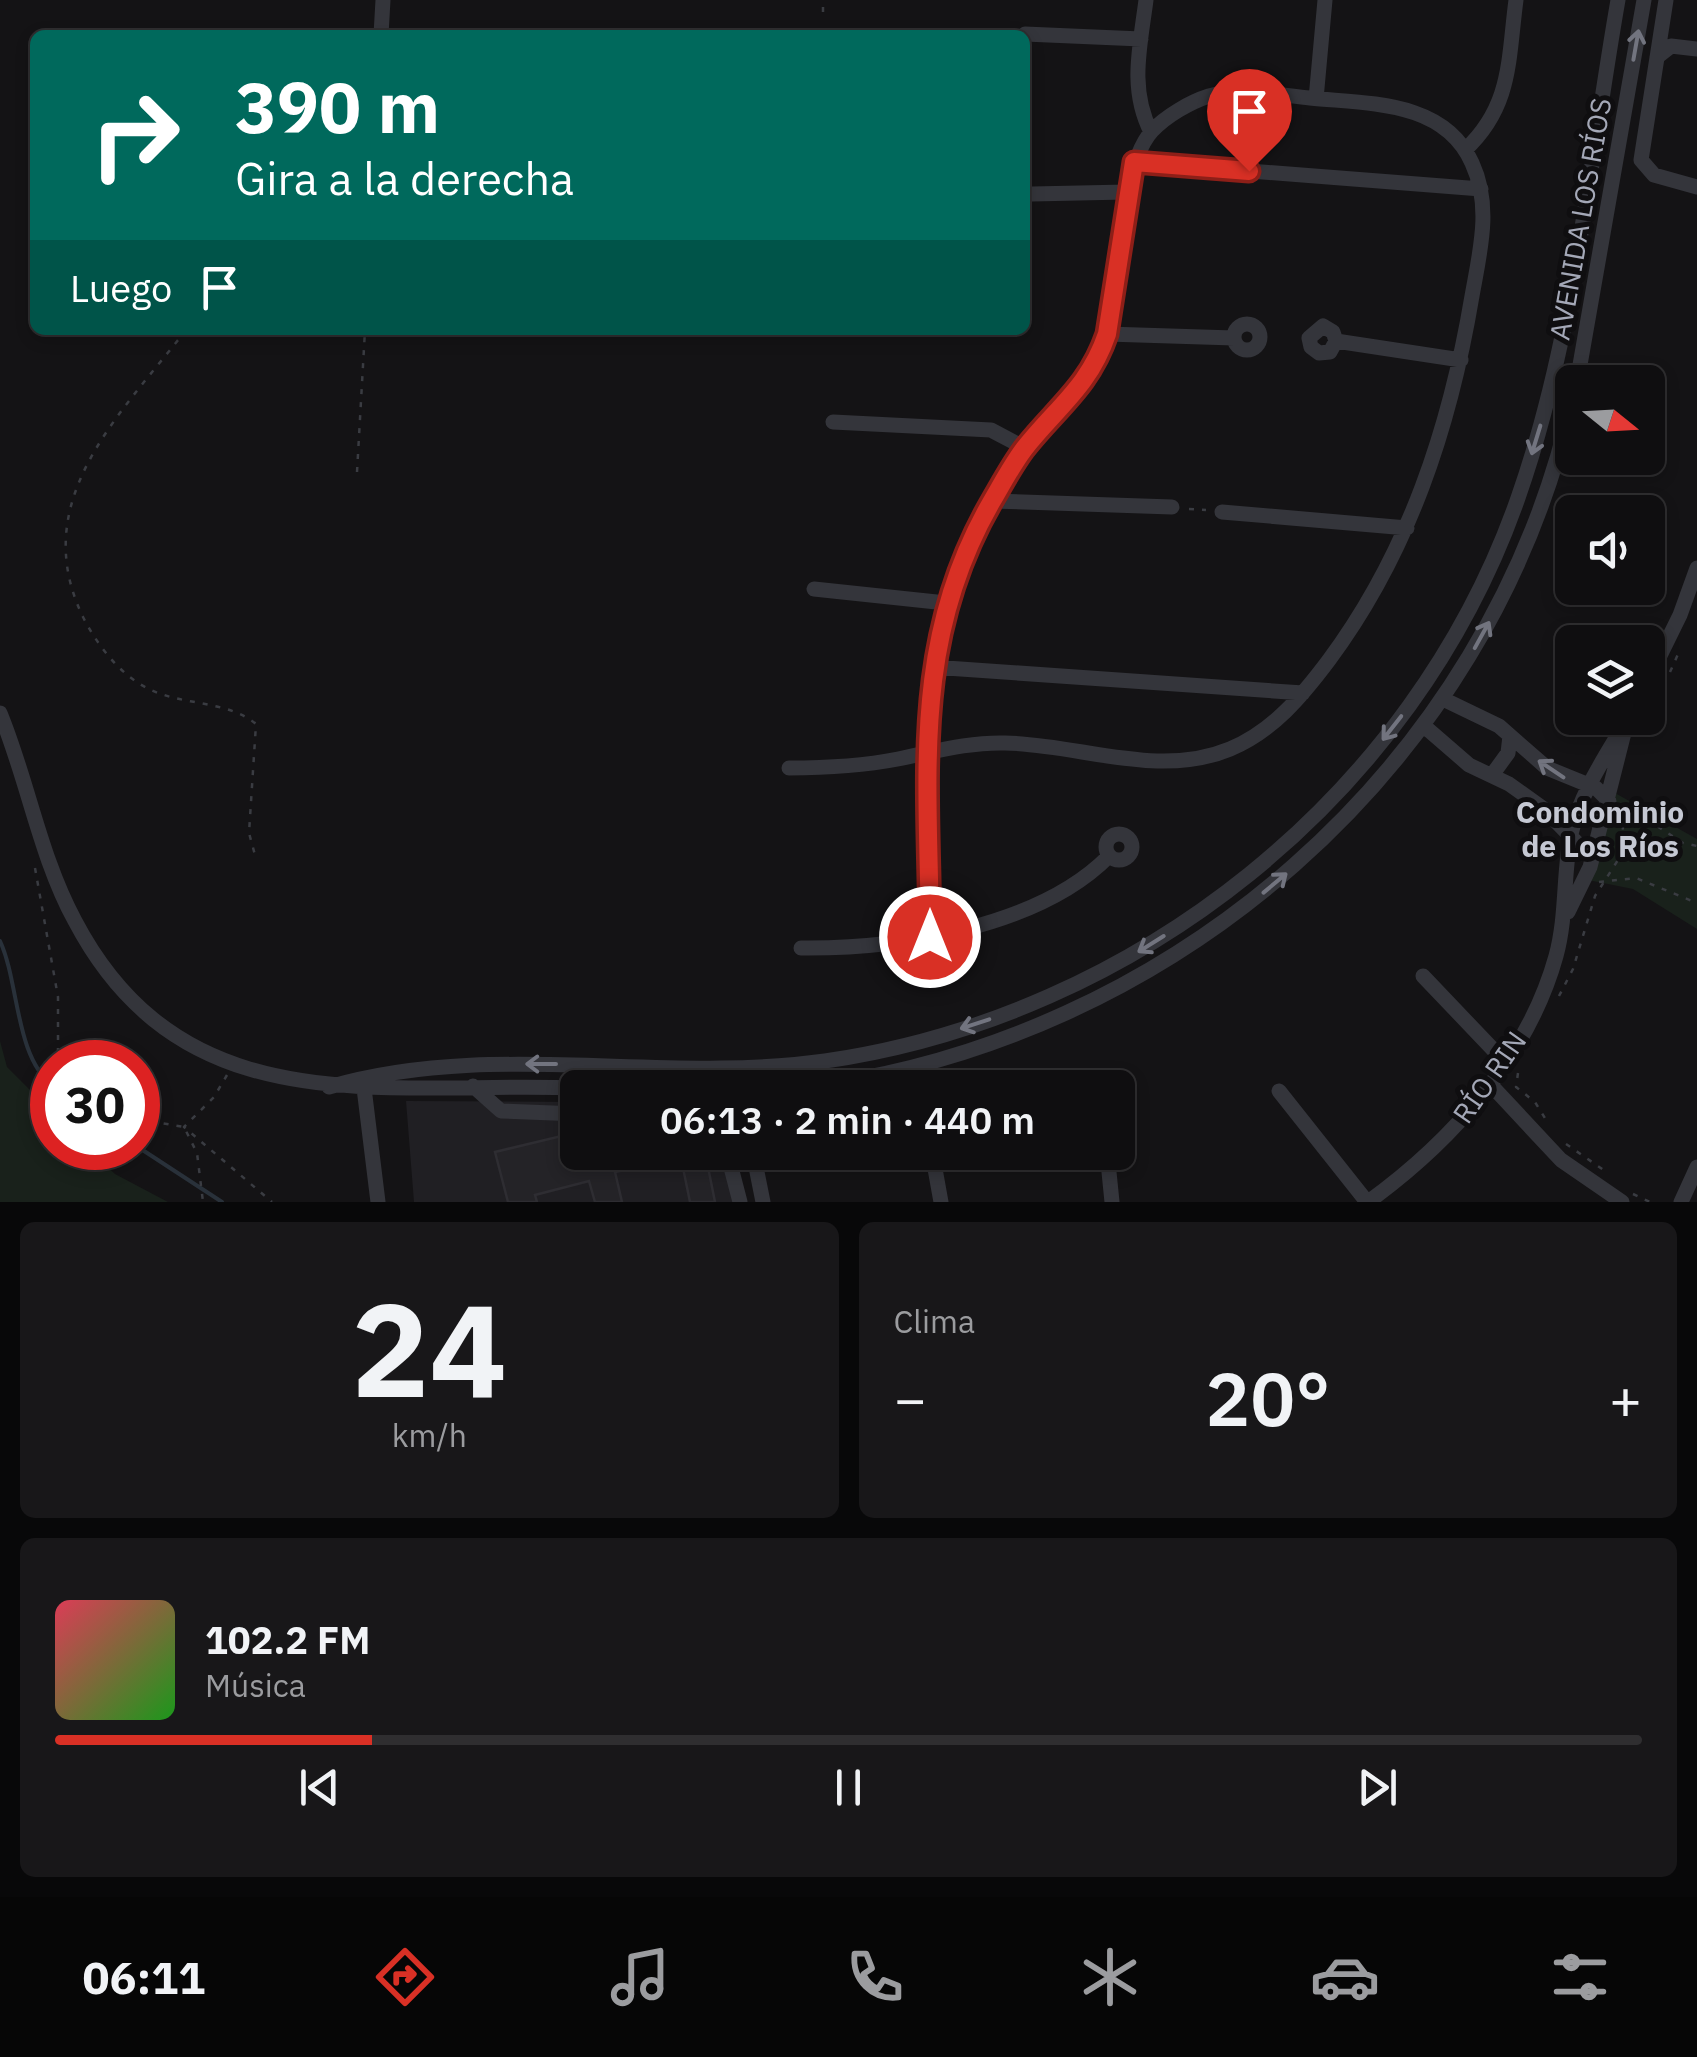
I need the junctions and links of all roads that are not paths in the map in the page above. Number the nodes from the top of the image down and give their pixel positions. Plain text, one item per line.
1 (383, 0) edge
2 (1146, 0) edge
3 (1325, 0) edge
4 (1516, 0) edge
5 (1618, 0) edge
6 (1644, 0) edge
7 (1666, 0) edge
8 (380, 30) edge
9 (1030, 34) edge
10 (1141, 39) junction
11 (1697, 49) edge
12 (1657, 57) junction
13 (1316, 99) junction
14 (1151, 132) junction
15 (1465, 150) junction
16 (1134, 162) junction
17 (1697, 186) edge
18 (1481, 189) junction
19 (1126, 192) junction
20 (1032, 194) dead end
21 (1584, 195) junction
22 (1609, 202) junction
23 (1107, 334) junction
24 (1234, 338) dead end
25 (1336, 341) dead end
26 (1460, 360) junction
27 (1579, 365) edge
28 (833, 422) dead end
29 (1025, 448) junction
30 (1555, 463) edge
31 (992, 501) junction
32 (1172, 507) road end
33 (1222, 512) road end
34 (1407, 528) junction
35 (1697, 568) edge
36 (814, 589) dead end
37 (946, 603) junction
38 (1665, 641) edge
39 (932, 667) junction
40 (1303, 692) junction
41 (1443, 699) junction
42 (0, 713) edge
43 (1424, 726) junction
44 (1617, 735) edge
45 (1625, 735) edge
46 (1510, 736) junction
47 (929, 751) junction
48 (789, 768) dead end
49 (1354, 775) junction
50 (1492, 776) junction
51 (1586, 786) junction
52 (1370, 792) junction
53 (1618, 799) junction
54 (1571, 836) junction
55 (1595, 850) junction
56 (1109, 856) dead end
57 (1564, 920) junction
58 (930, 937) junction
59 (800, 948) dead end
60 (1423, 976) dead end
61 (1066, 990) junction
62 (1076, 1010) junction
63 (1512, 1064) junction
64 (451, 1066) junction
65 (742, 1069) joint
66 (708, 1070) joint
67 (885, 1070) edge
68 (1490, 1084) junction
69 (452, 1086) junction
70 (474, 1086) junction
71 (330, 1087) junction
72 (364, 1088) junction
73 (560, 1088) edge
74 (1279, 1090) dead end
75 (560, 1113) edge
76 (1697, 1168) edge
77 (732, 1170) edge
78 (757, 1170) edge
79 (935, 1170) edge
80 (1109, 1170) edge
81 (1627, 1198) edge
82 (378, 1202) edge
83 (740, 1202) edge
84 (762, 1202) edge
85 (941, 1202) edge
86 (1112, 1202) edge
87 (1368, 1202) edge
88 (1681, 1202) edge

1 - 8 street
2 - 10 street
3 - 13 street
4 - 15 street
5 - 21 street, AVENIDA LOS RÍOS
22 -> 6 street, AVENIDA LOS RÍOS
7 - 12 street
9 - 10 street
10 - 14 street
11 - 12 street
12 - 17 street
13 - 14 street
13 - 15 street
14 - 16 street
15 - 18 street
16 - 18 street
16 - 19 street
18 - 26 street
19 - 20 street
19 - 23 street
21 - 22 street
21 -> 49 street, AVENIDA LOS RÍOS
22 - 27 street, AVENIDA LOS RÍOS
23 - 24 street
23 - 29 street
25 - 26 street
26 - 34 street
28 - 29 street
29 - 31 street
41 -> 30 street
31 - 32 street
31 - 37 street
33 - 34 street
34 - 40 street
35 - 38 street
36 - 37 street
37 - 39 street
39 - 40 street
39 - 47 street
40 - 47 street
41 - 43 street
41 - 46 street
42 - 71 street, AVENIDA LOS RÍOS
43 - 50 street
43 - 52 street
44 - 51 street, RÍO RIN
45 - 53 street, RÍO RIN
46 - 50 street
51 -> 46 street
47 - 48 street
47 - 58 street
49 - 52 street
49 -> 61 street, AVENIDA LOS RÍOS
50 - 54 street
51 - 53 street
51 - 54 street, RÍO RIN
62 -> 52 street
53 - 55 street, RÍO RIN
54 - 55 street
54 - 57 street, RÍO RIN
55 - 57 street, RÍO RIN
56 - 58 street
57 - 63 street, RÍO RIN
58 - 59 street
60 - 63 street
61 - 62 street
61 -> 65 street, AVENIDA LOS RÍOS
62 - 67 street
63 - 68 street, RÍO RIN
66 -> 64 street, AVENIDA LOS RÍOS
64 - 69 street
64 - 71 street, AVENIDA LOS RÍOS
65 - 66 street, AVENIDA LOS RÍOS
68 - 81 street
68 - 87 street, RÍO RIN
69 - 70 street, AVENIDA LOS RÍOS
69 - 72 street, AVENIDA LOS RÍOS
70 - 73 street, AVENIDA LOS RÍOS
70 - 75 street
71 - 72 street, AVENIDA LOS RÍOS
72 - 82 street
74 - 87 street
76 - 88 street
77 - 83 street
78 - 84 street
79 - 85 street
80 - 86 street

